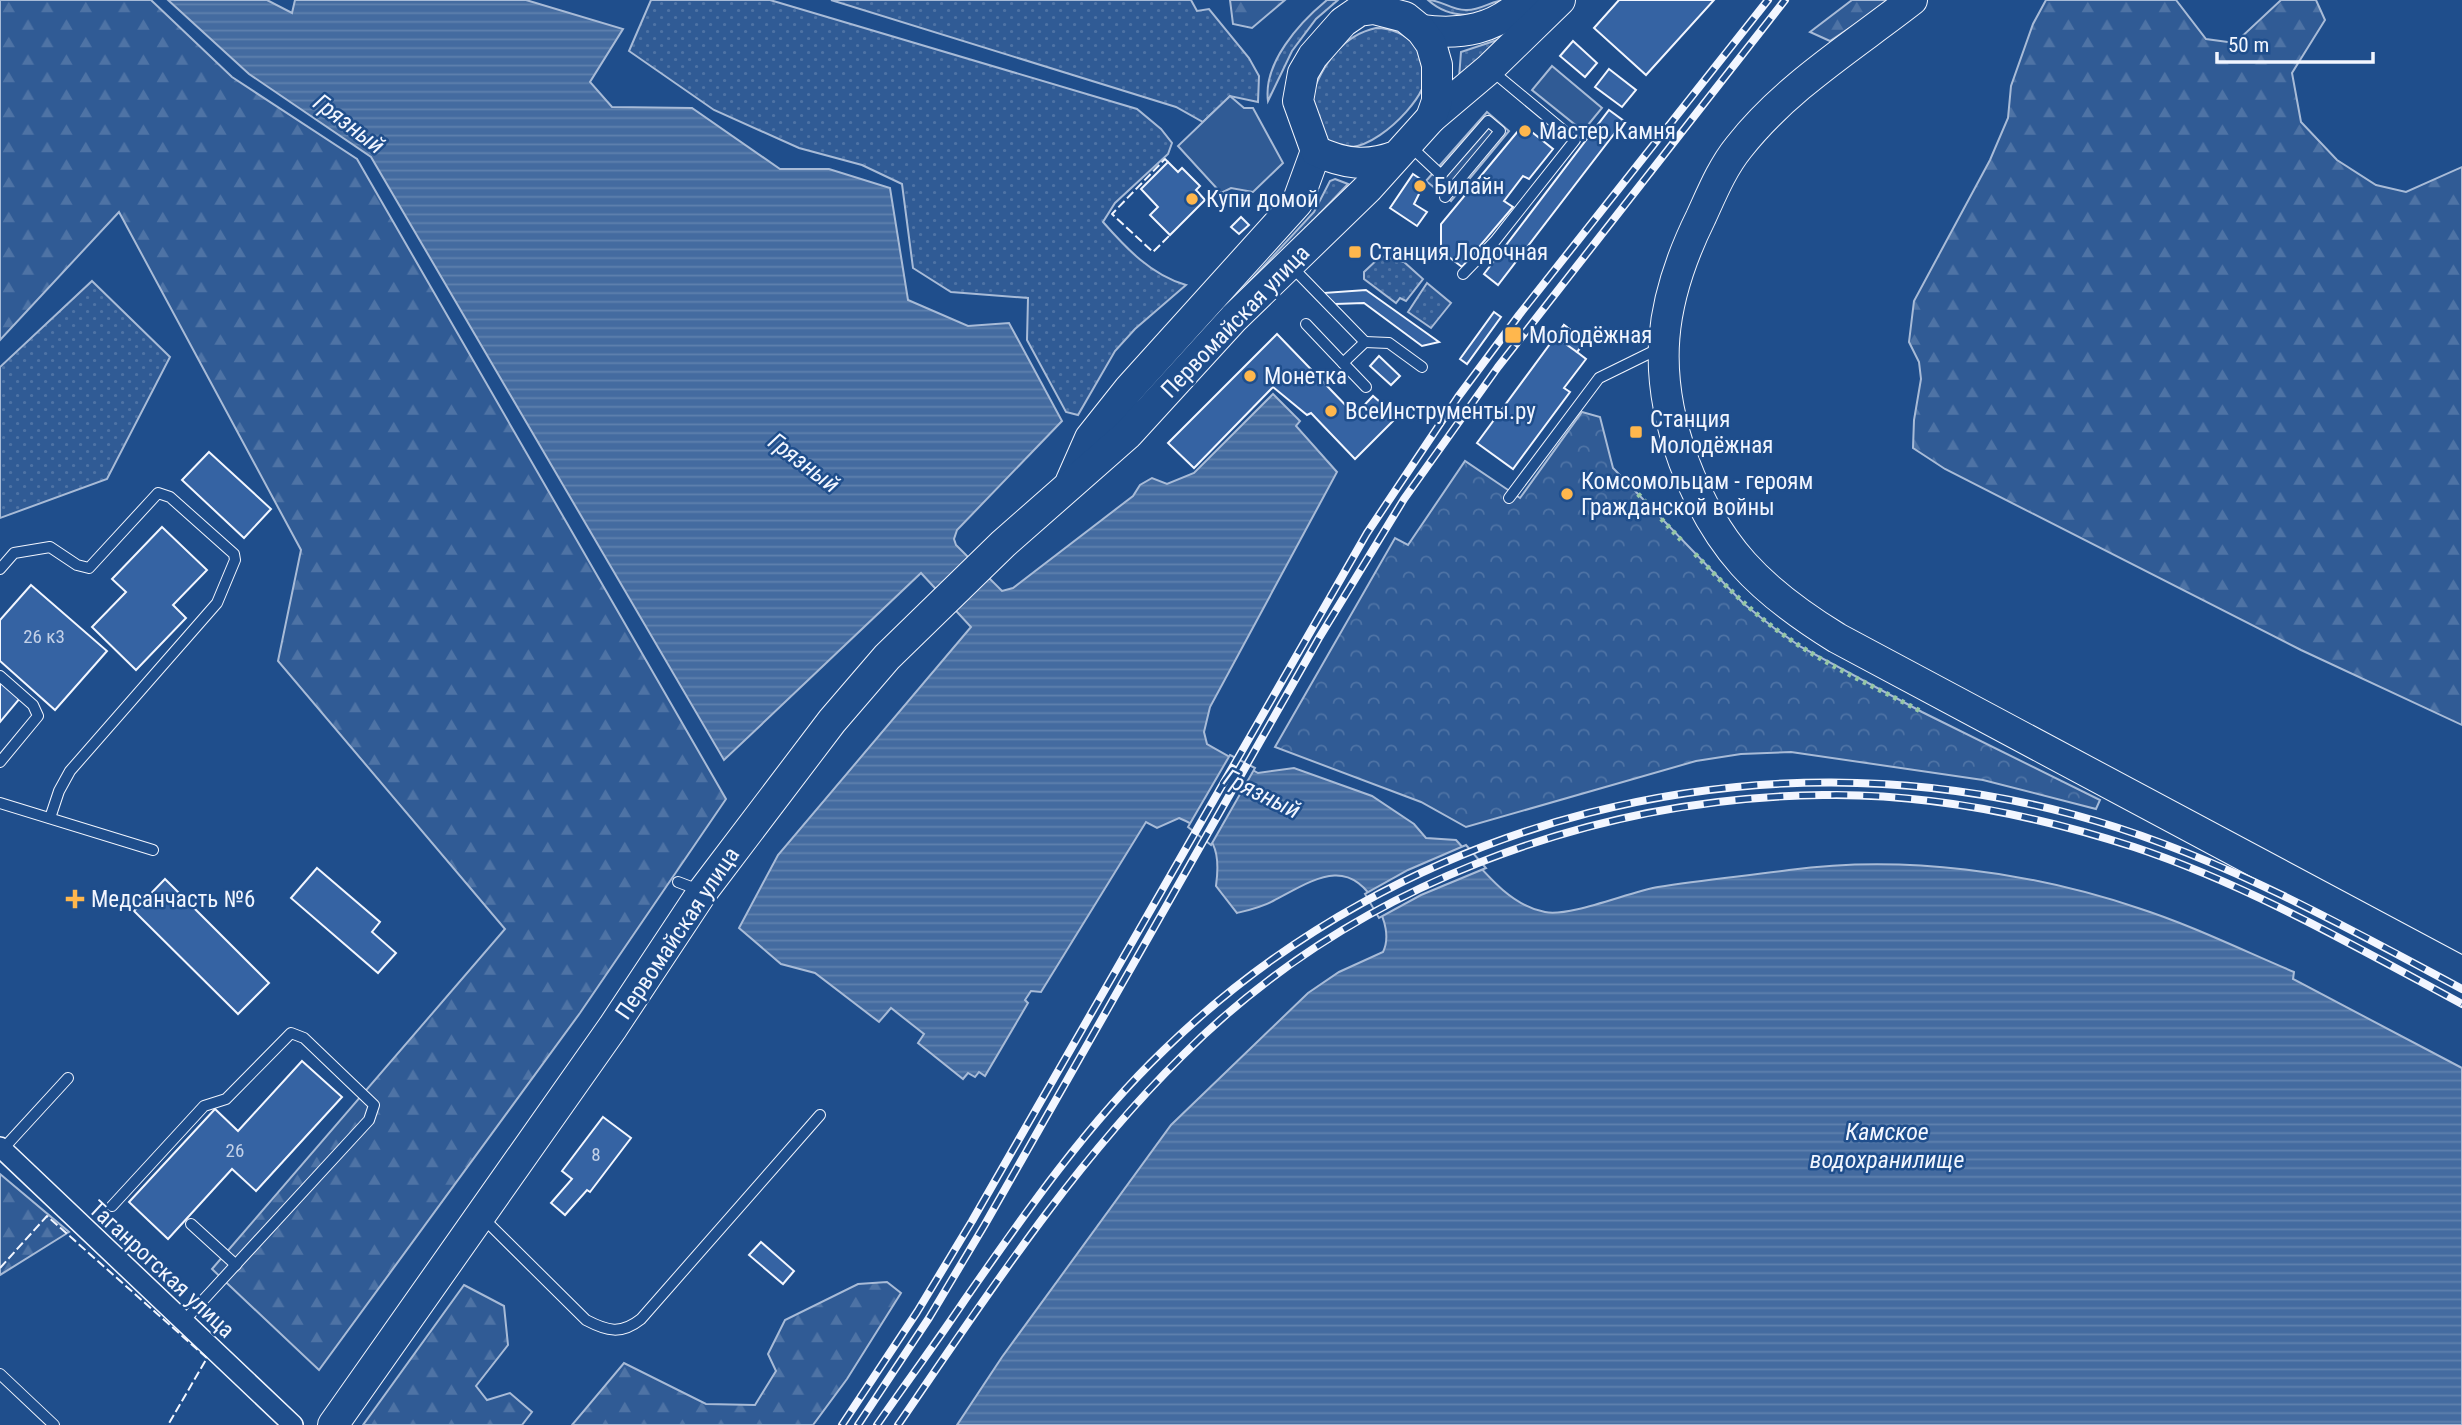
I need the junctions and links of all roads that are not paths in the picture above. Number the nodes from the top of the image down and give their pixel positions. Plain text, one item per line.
1 (1525, 0) edge
2 (1560, 0) edge
3 (1912, 0) edge
4 (1421, 30) junction
5 (1489, 69) junction
6 (1431, 118) junction
7 (1316, 150) junction
8 (1402, 150) junction
9 (1441, 175) junction
10 (1454, 186) junction
11 (1445, 197) dead end
12 (1290, 264) junction
13 (1463, 274) dead end
14 (1306, 324) dead end
15 (1365, 342) junction
16 (1662, 347) junction
17 (1343, 363) junction
18 (1422, 367) dead end
19 (1366, 387) dead end
20 (1071, 482) junction
21 (1509, 498) dead end
22 (0, 569) edge
23 (0, 676) edge
24 (0, 762) edge
25 (0, 803) edge
26 (50, 818) junction
27 (153, 850) dead end
28 (2462, 972) edge
29 (68, 1078) dead end
30 (820, 1115) dead end
31 (1, 1148) edge
32 (112, 1206) dead end
33 (480, 1215) junction
34 (191, 1224) dead end
35 (236, 1265) junction
36 (183, 1322) junction
37 (0, 1374) edge
38 (54, 1425) edge
39 (293, 1425) edge
40 (332, 1425) edge

1 - 4 main road
2 - 5 main road
3 - 16 main road
4 - 6 main road
4 - 7 main road
5 - 6 main road
5 - 13 lane
6 - 8 main road
7 - 8 main road
7 - 20 main road, Первомайская улица
8 - 9 lane
8 - 12 main road, Первомайская улица
9 - 10 lane
9 - 10 lane
10 - 11 lane
12 - 15 lane
12 - 20 main road, Первомайская улица
14 - 17 lane
15 - 17 lane
15 - 18 lane
16 - 21 lane
16 - 28 main road
17 - 19 lane
20 - 33 main road, Первомайская улица
22 - 26 lane
23 - 24 lane
25 - 26 lane
26 - 27 lane
29 - 31 lane
30 - 33 lane
31 - 36 street, Таганрогская улица
32 - 35 lane
33 - 40 main road, Первомайская улица
34 - 35 lane
35 - 36 lane
36 - 39 street, Таганрогская улица
37 - 38 lane

